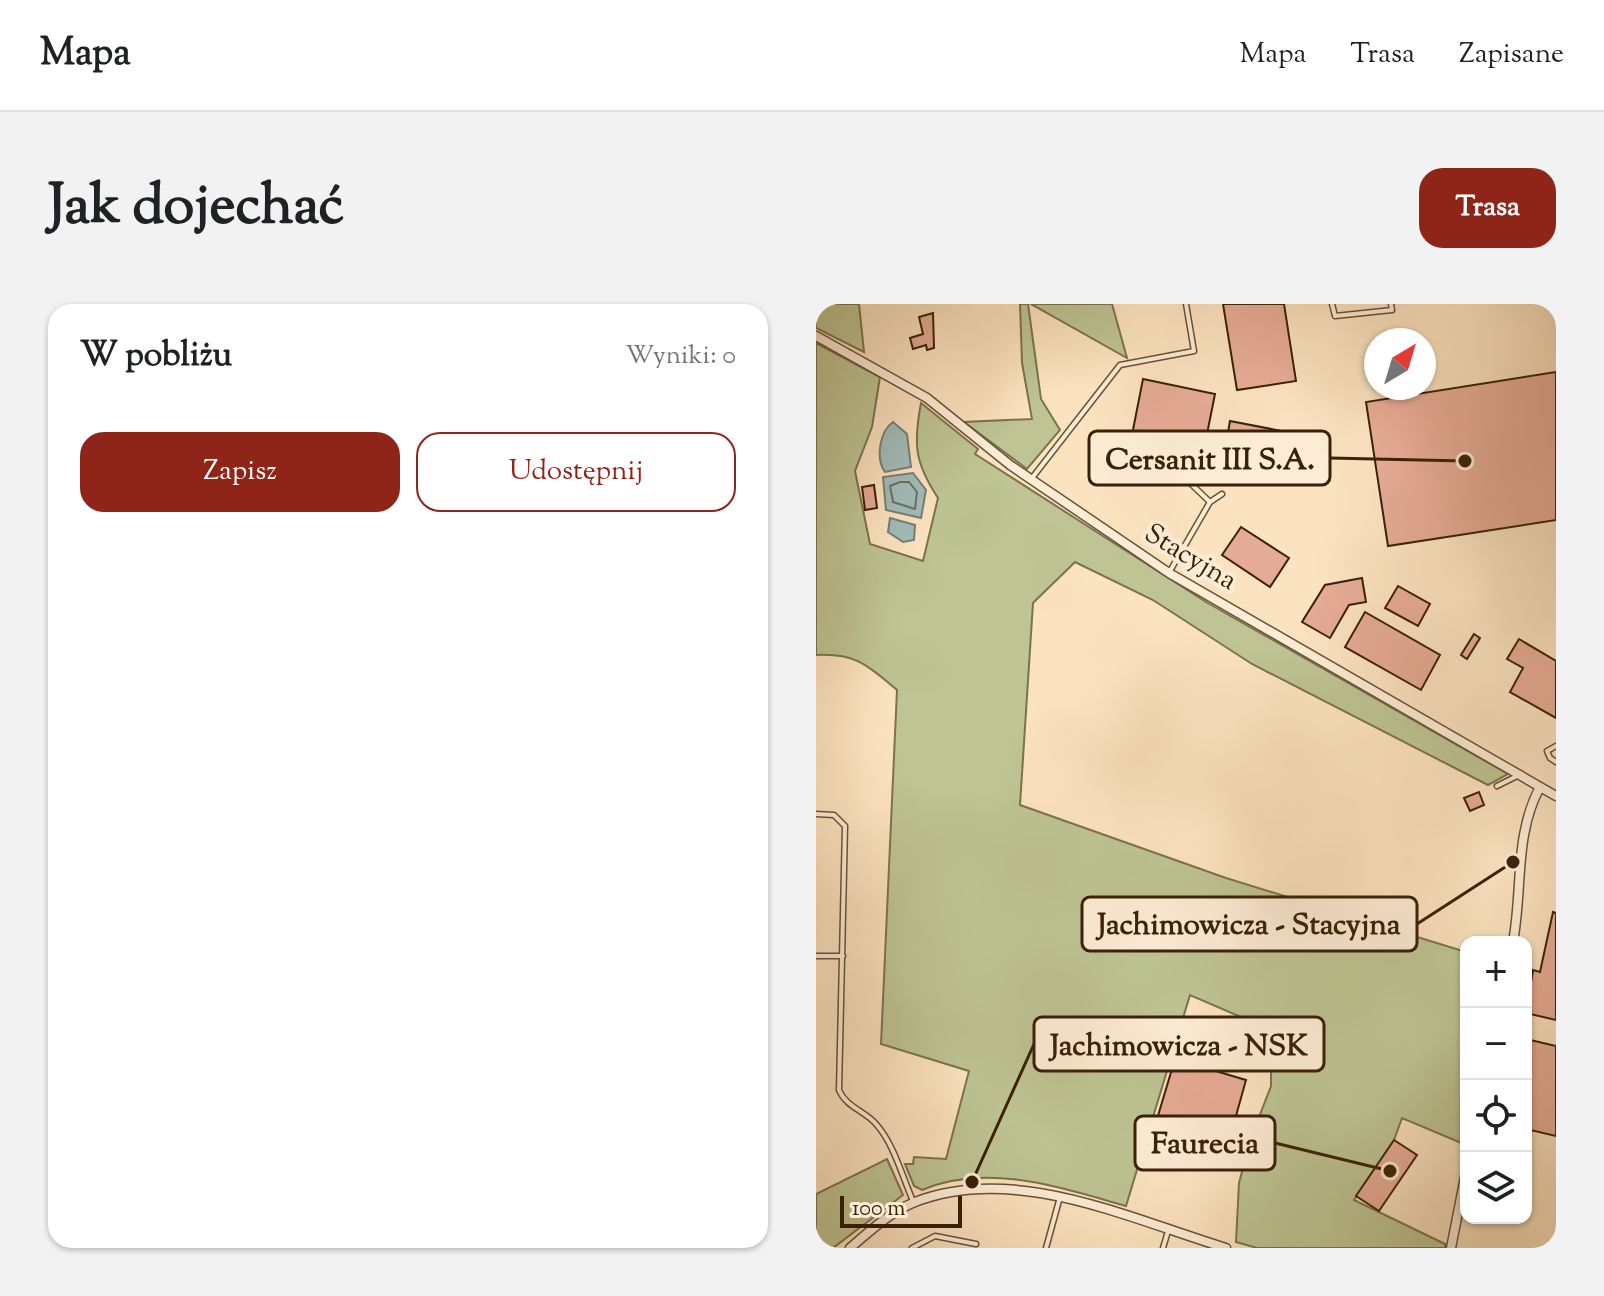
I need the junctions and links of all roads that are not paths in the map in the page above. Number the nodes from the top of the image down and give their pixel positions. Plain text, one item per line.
1 (819, 304) edge
2 (1186, 304) edge
3 (1332, 304) edge
4 (1391, 304) edge
5 (816, 312) edge
6 (816, 336) edge
7 (1137, 470) dead end
8 (1030, 480) junction
9 (1222, 494) dead end
10 (1210, 502) junction
11 (1169, 573) junction
12 (1556, 746) edge
13 (1556, 762) edge
14 (1519, 775) junction
15 (1497, 786) dead end
16 (1540, 787) junction
17 (1556, 796) edge
18 (816, 814) edge
19 (1514, 936) edge
20 (816, 956) edge
21 (843, 956) junction
22 (1060, 1197) junction
23 (1460, 1202) edge
24 (913, 1203) junction
25 (1168, 1231) junction
26 (976, 1244) dead end
27 (850, 1248) edge
28 (912, 1248) edge
29 (1046, 1248) edge
30 (1163, 1248) edge
31 (1226, 1248) edge
32 (1451, 1248) edge

1 - 5 lane
2 - 8 lane
3 - 4 lane
6 - 8 street, Stacyjna
7 - 10 lane
8 - 11 street, Stacyjna
9 - 10 lane
10 - 11 lane
11 - 14 street, Stacyjna
12 - 13 lane
14 - 15 lane
14 - 16 street, Stacyjna
16 - 17 street, Stacyjna
16 - 19 street
18 - 21 lane
20 - 21 lane
21 - 24 lane
22 - 24 street
22 - 25 street
22 - 29 lane
23 - 32 street
24 - 27 street
25 - 30 lane
25 - 31 street
26 - 28 lane

